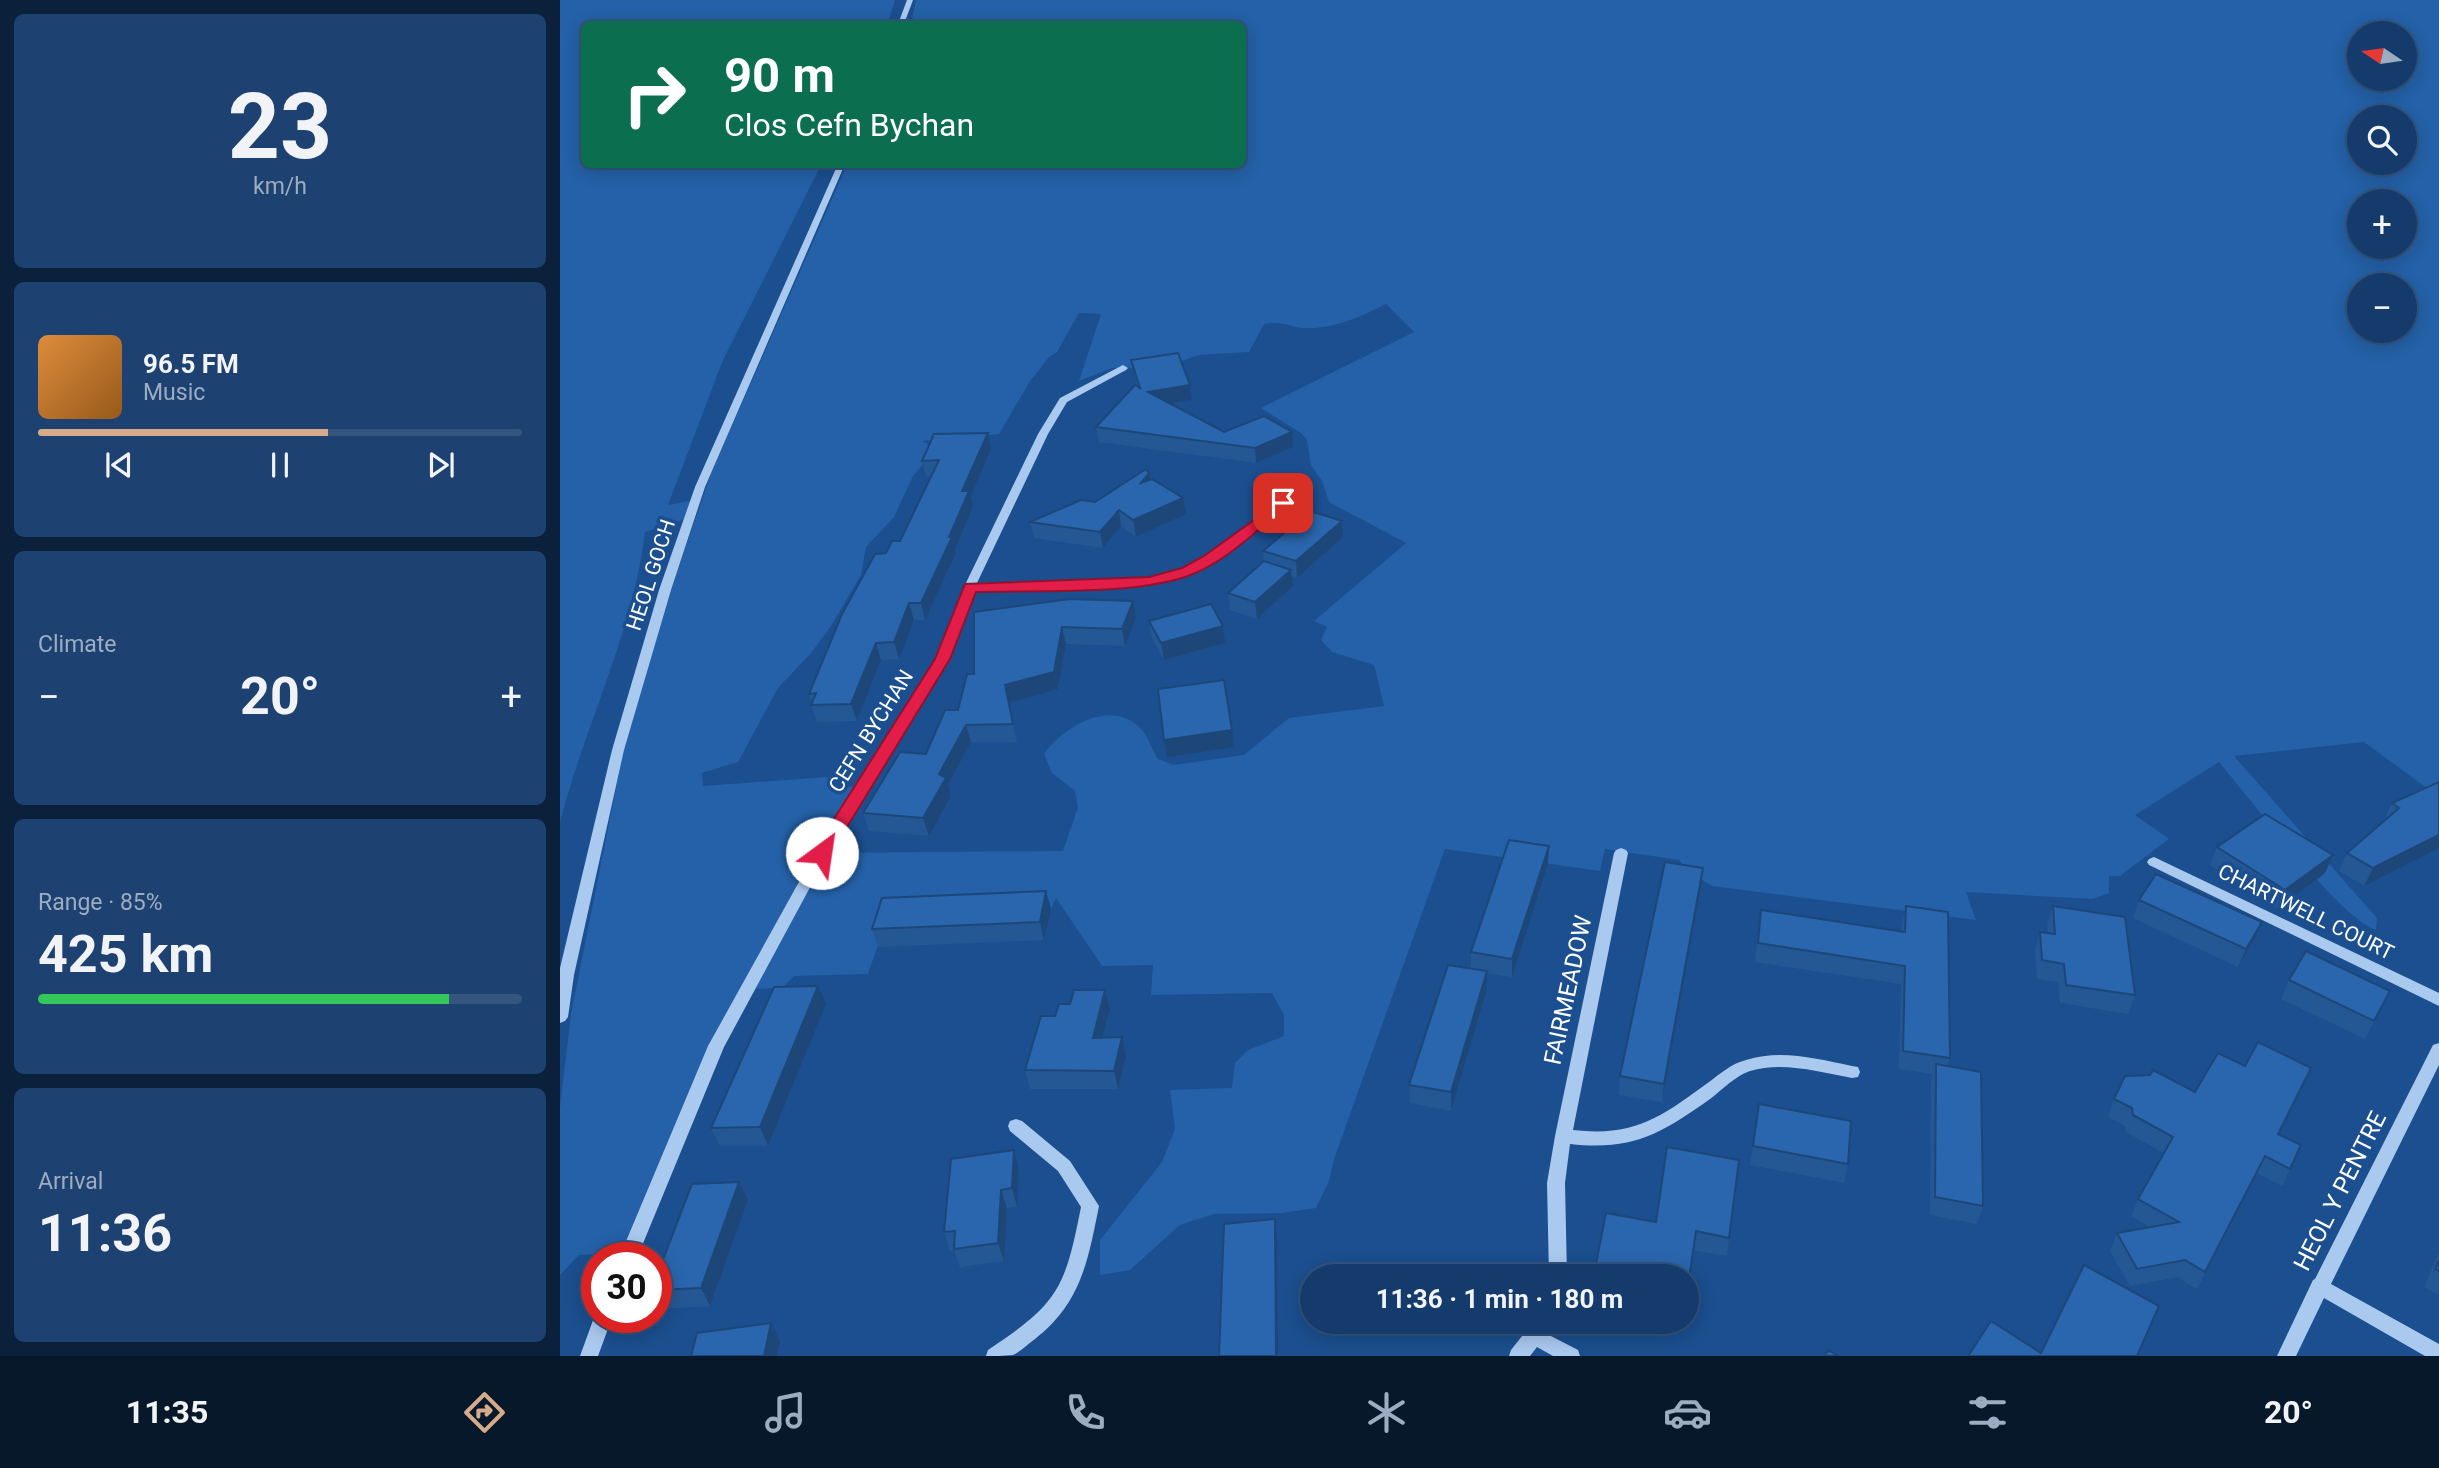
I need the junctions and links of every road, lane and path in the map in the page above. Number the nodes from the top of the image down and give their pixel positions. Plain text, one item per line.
1 (910, 0) edge
2 (902, 21) edge
3 (840, 168) edge
4 (1123, 368) dead end
5 (1283, 503) dead end
6 (970, 587) junction
7 (1621, 853) dead end
8 (2154, 862) dead end
9 (2439, 1000) edge
10 (560, 1017) edge
11 (2439, 1049) edge
12 (1852, 1072) dead end
13 (1016, 1126) dead end
14 (1563, 1136) junction
15 (635, 1242) edge
16 (1558, 1264) edge
17 (2319, 1286) junction
18 (597, 1333) edge
19 (1536, 1334) edge
20 (1546, 1334) edge
21 (2439, 1354) edge
22 (589, 1356) edge
23 (995, 1356) edge
24 (1518, 1356) edge
25 (1571, 1356) edge
26 (2286, 1356) edge

1 - 2 street
3 - 10 street, HEOL GOCH
4 - 6 street, CEFN BYCHAN
5 - 6 street
6 - 15 street, CEFN BYCHAN
7 - 14 street, FAIRMEADOW
8 - 9 street, CHARTWELL COURT
11 - 17 street, HEOL Y PENTRE
12 - 14 street
13 - 23 street
14 - 16 street, FAIRMEADOW
17 - 21 street
17 - 26 street, HEOL Y PENTRE
18 - 22 street
19 - 24 street
20 - 25 street

